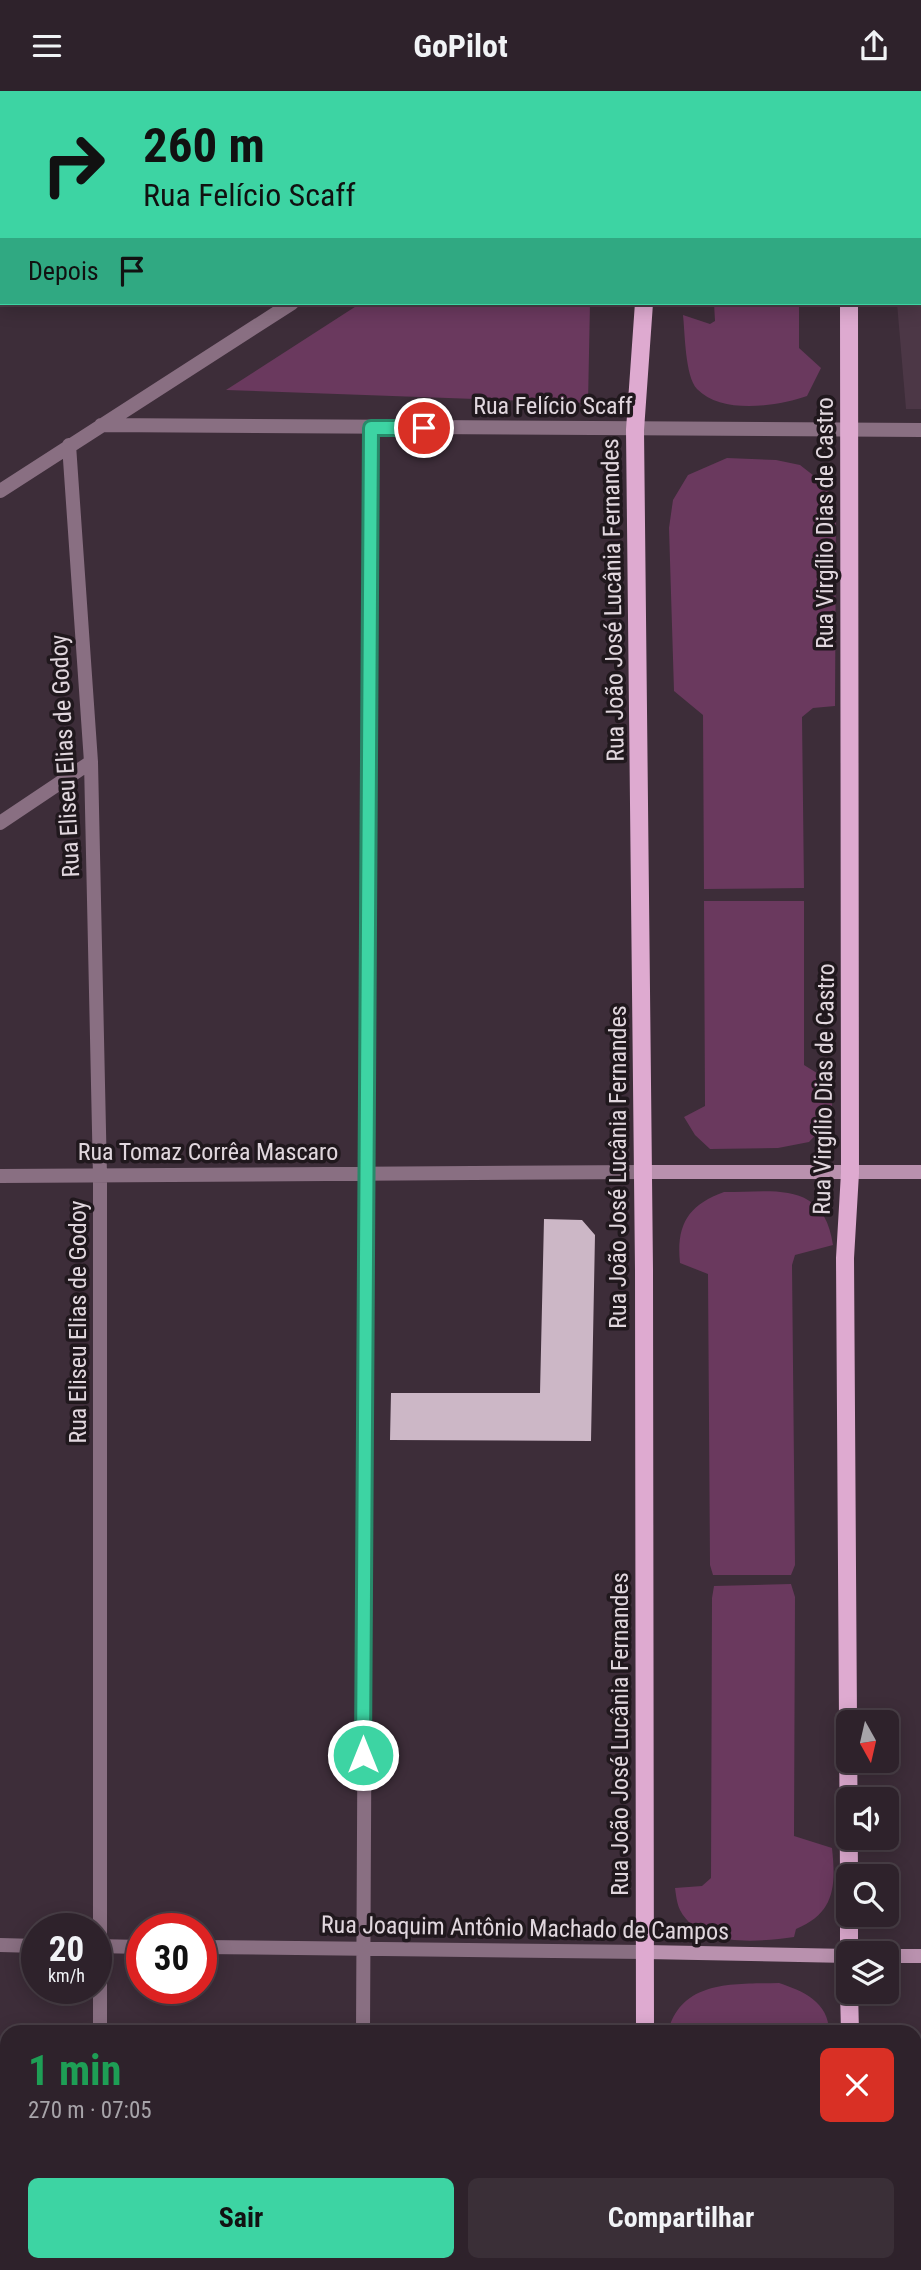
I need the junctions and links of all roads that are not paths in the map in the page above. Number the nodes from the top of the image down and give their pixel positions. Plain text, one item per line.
1 (289, 305) edge
2 (643, 305) edge
3 (849, 305) edge
4 (101, 425) junction
5 (371, 428) junction
6 (635, 430) junction
7 (850, 430) junction
8 (921, 430) edge
9 (69, 445) junction
10 (0, 491) edge
11 (91, 762) junction
12 (0, 823) edge
13 (643, 1172) junction
14 (921, 1172) edge
15 (850, 1173) junction
16 (366, 1174) junction
17 (0, 1176) edge
18 (100, 1176) junction
19 (849, 1864) edge
20 (98, 1913) edge
21 (0, 1945) edge
22 (21, 1946) edge
23 (217, 1947) edge
24 (362, 1949) junction
25 (645, 1952) junction
26 (836, 1954) edge
27 (899, 1956) edge
28 (921, 1956) edge
29 (99, 2004) edge
30 (849, 2004) edge
31 (100, 2025) edge
32 (363, 2025) edge
33 (645, 2025) edge
34 (850, 2025) edge

1 - 4 street
2 - 6 main road, Rua João José Lucânia Fernandes
3 - 7 main road, Rua Virgílio Dias de Castro
4 - 5 street, Rua Felício Scaff
4 - 9 street
5 - 6 street, Rua Felício Scaff
5 - 16 street
6 - 7 street, Rua Felício Scaff
6 - 13 main road, Rua João José Lucânia Fernandes
7 - 8 street, Rua Felício Scaff
7 - 15 main road, Rua Virgílio Dias de Castro
9 - 10 street
9 - 11 street, Rua Eliseu Elias de Godoy
11 - 12 street
11 - 18 street, Rua Eliseu Elias de Godoy
13 - 15 main road, Rua Tomaz Corrêa Mascaro
13 - 16 street, Rua Tomaz Corrêa Mascaro
13 - 25 main road, Rua João José Lucânia Fernandes
14 - 15 main road, Rua Tomaz Corrêa Mascaro
15 - 19 main road, Rua Virgílio Dias de Castro
16 - 18 street, Rua Tomaz Corrêa Mascaro
16 - 24 street
17 - 18 street, Rua Tomaz Corrêa Mascaro
18 - 20 street, Rua Eliseu Elias de Godoy
21 - 22 street
23 - 24 street, Rua Joaquim Antônio Machado de Campos
24 - 25 street, Rua Joaquim Antônio Machado de Campos
24 - 32 street
25 - 26 main road, Rua Joaquim Antônio Machado de Campos
25 - 33 main road, Rua João José Lucânia Fernandes
27 - 28 main road
29 - 31 street, Rua Eliseu Elias de Godoy
30 - 34 main road

